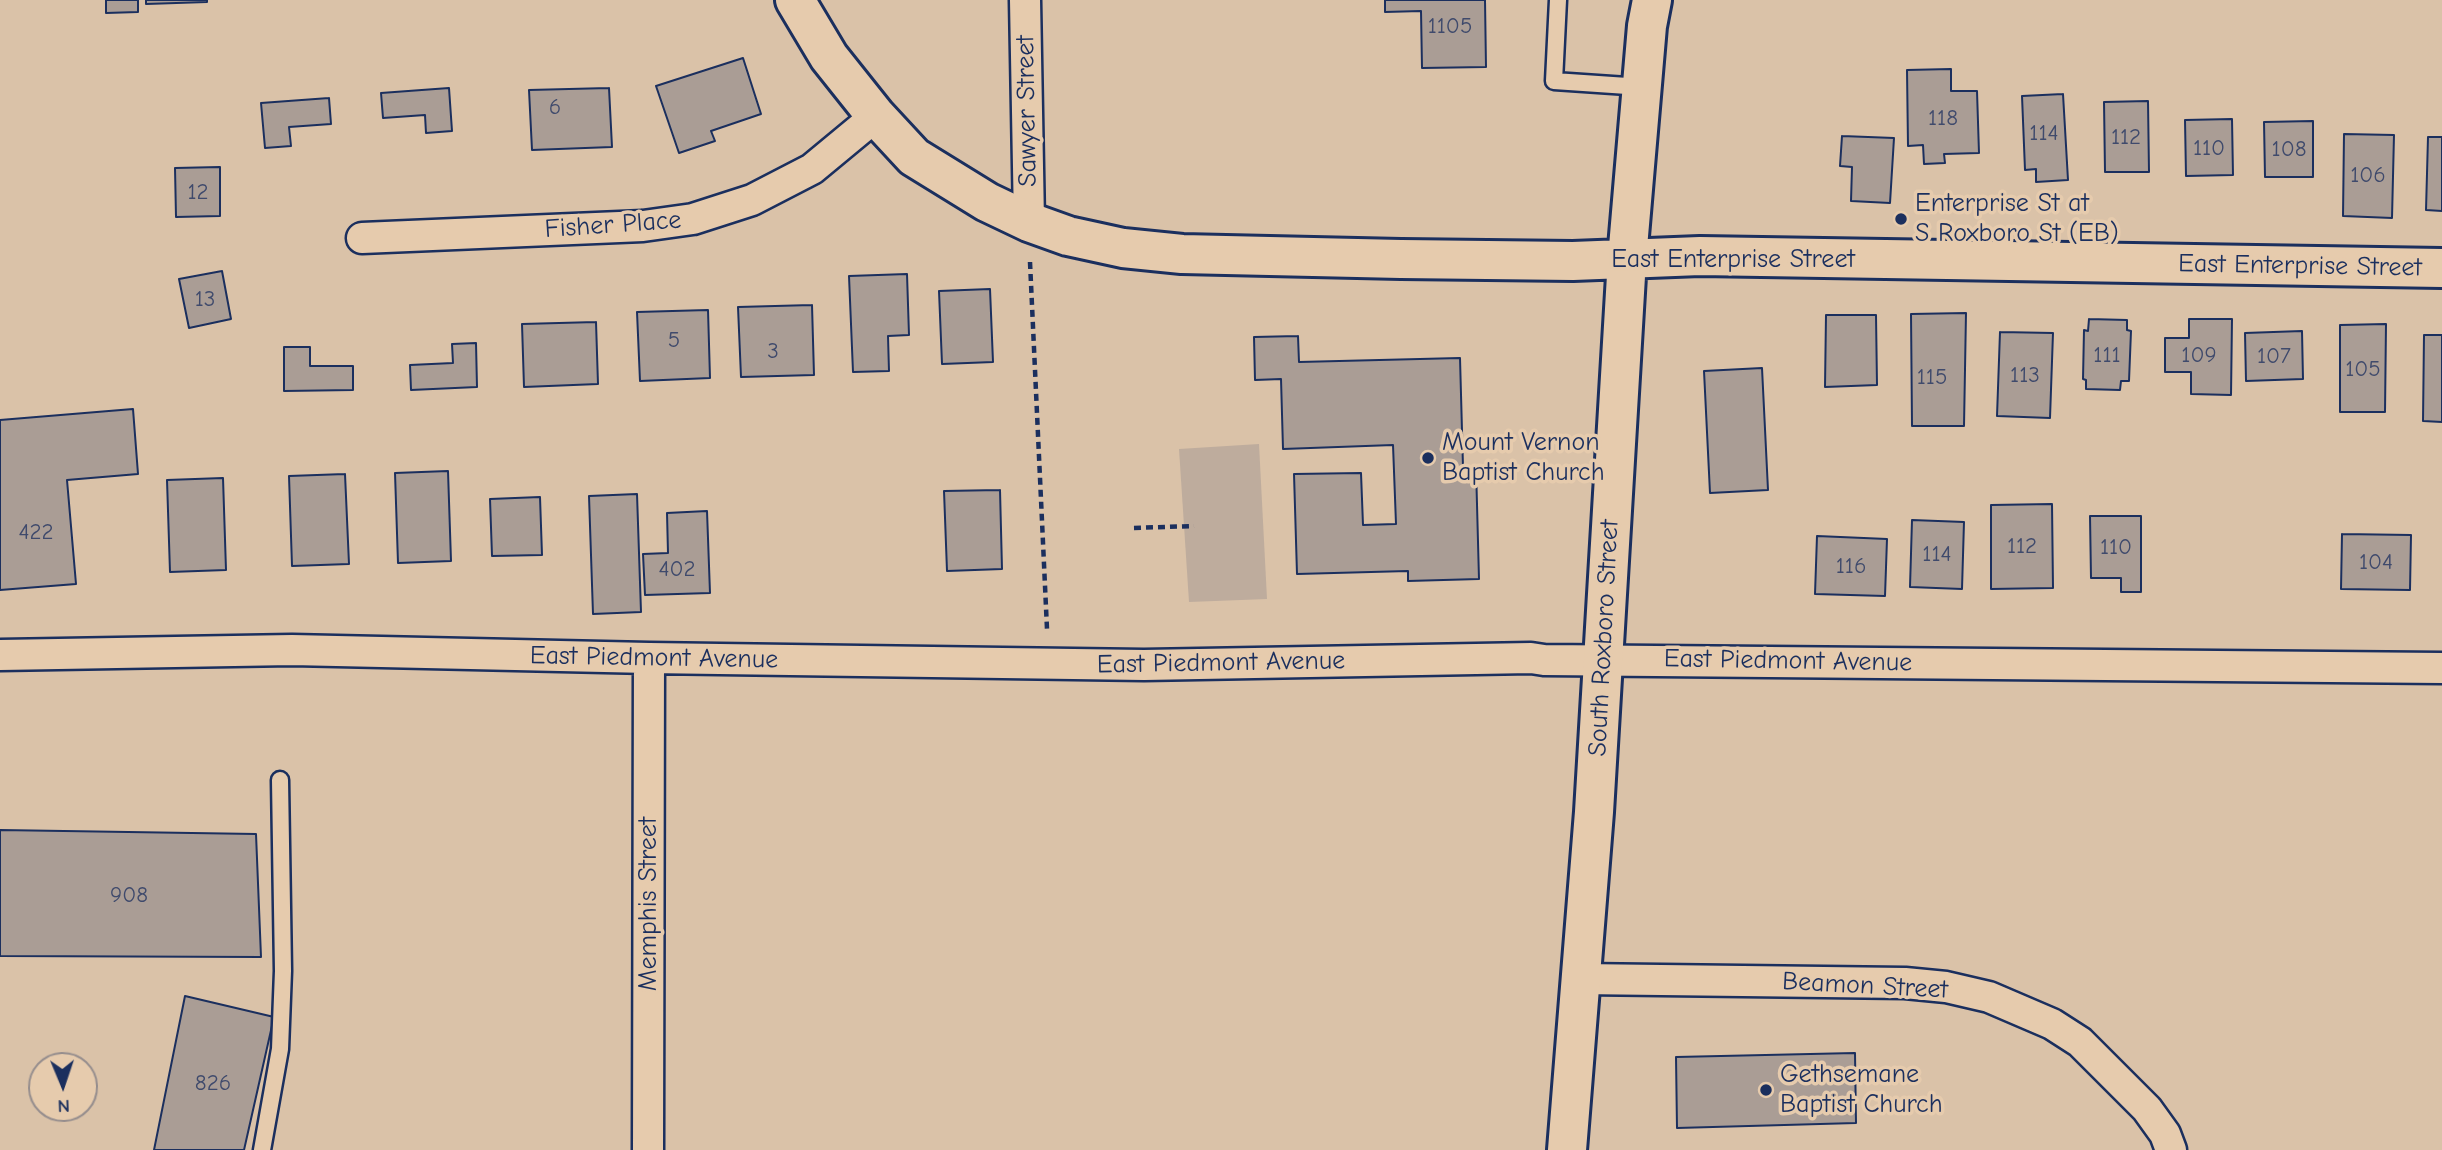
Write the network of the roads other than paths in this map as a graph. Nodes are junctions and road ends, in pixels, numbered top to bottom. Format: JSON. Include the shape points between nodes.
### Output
{"nodes":[{"id":1,"x":795,"y":0,"type":"edge"},
{"id":2,"x":1025,"y":0,"type":"edge"},
{"id":3,"x":1558,"y":0,"type":"edge"},
{"id":4,"x":1652,"y":0,"type":"edge"},
{"id":5,"x":1642,"y":87,"type":"junction"},
{"id":6,"x":876,"y":116,"type":"junction"},
{"id":7,"x":1029,"y":222,"type":"junction"},
{"id":8,"x":362,"y":238,"type":"dead end"},
{"id":9,"x":1627,"y":259,"type":"junction"},
{"id":10,"x":2442,"y":268,"type":"edge"},
{"id":11,"x":0,"y":655,"type":"edge"},
{"id":12,"x":649,"y":659,"type":"junction"},
{"id":13,"x":1602,"y":660,"type":"junction"},
{"id":14,"x":2442,"y":668,"type":"edge"},
{"id":15,"x":280,"y":780,"type":"dead end"},
{"id":16,"x":1580,"y":979,"type":"junction"},
{"id":17,"x":262,"y":1150,"type":"edge"},
{"id":18,"x":648,"y":1150,"type":"edge"},
{"id":19,"x":1567,"y":1150,"type":"edge"},
{"id":20,"x":2171,"y":1150,"type":"edge"}],
"edges":[{"from":1,"to":6,"type":"street","name":"East Enterprise Street","via":[[829,57]]},
{"from":2,"to":7,"type":"street","name":"Sawyer Street"},
{"from":3,"to":5,"type":"lane","via":[[1554,81]]},
{"from":4,"to":5,"type":"street","name":"South Roxboro Street"},
{"from":5,"to":9,"type":"street","name":"South Roxboro Street"},
{"from":6,"to":7,"type":"street","name":"East Enterprise Street","via":[[914,156],[986,202]]},
{"from":6,"to":8,"type":"street","name":"Fisher Place","via":[[812,169],[752,200],[693,219],[643,226]]},
{"from":7,"to":9,"type":"street","name":"East Enterprise Street","via":[[1096,243],[1182,254]]},
{"from":9,"to":10,"type":"street","name":"East Enterprise Street","via":[[1700,256]]},
{"from":9,"to":13,"type":"street","name":"South Roxboro Street"},
{"from":11,"to":12,"type":"street","name":"East Piedmont Avenue","via":[[292,650]]},
{"from":12,"to":13,"type":"street","name":"East Piedmont Avenue","via":[[1144,665]]},
{"from":12,"to":18,"type":"street","name":"Memphis Street"},
{"from":13,"to":14,"type":"street","name":"East Piedmont Avenue"},
{"from":13,"to":16,"type":"street","name":"South Roxboro Street"},
{"from":15,"to":17,"type":"lane","via":[[280,1049]]},
{"from":16,"to":19,"type":"street","name":"South Roxboro Street"},
{"from":16,"to":20,"type":"street","name":"Beamon Street","via":[[1905,983],[1989,997],[2052,1024],[2080,1042],[2147,1109]]}]}
